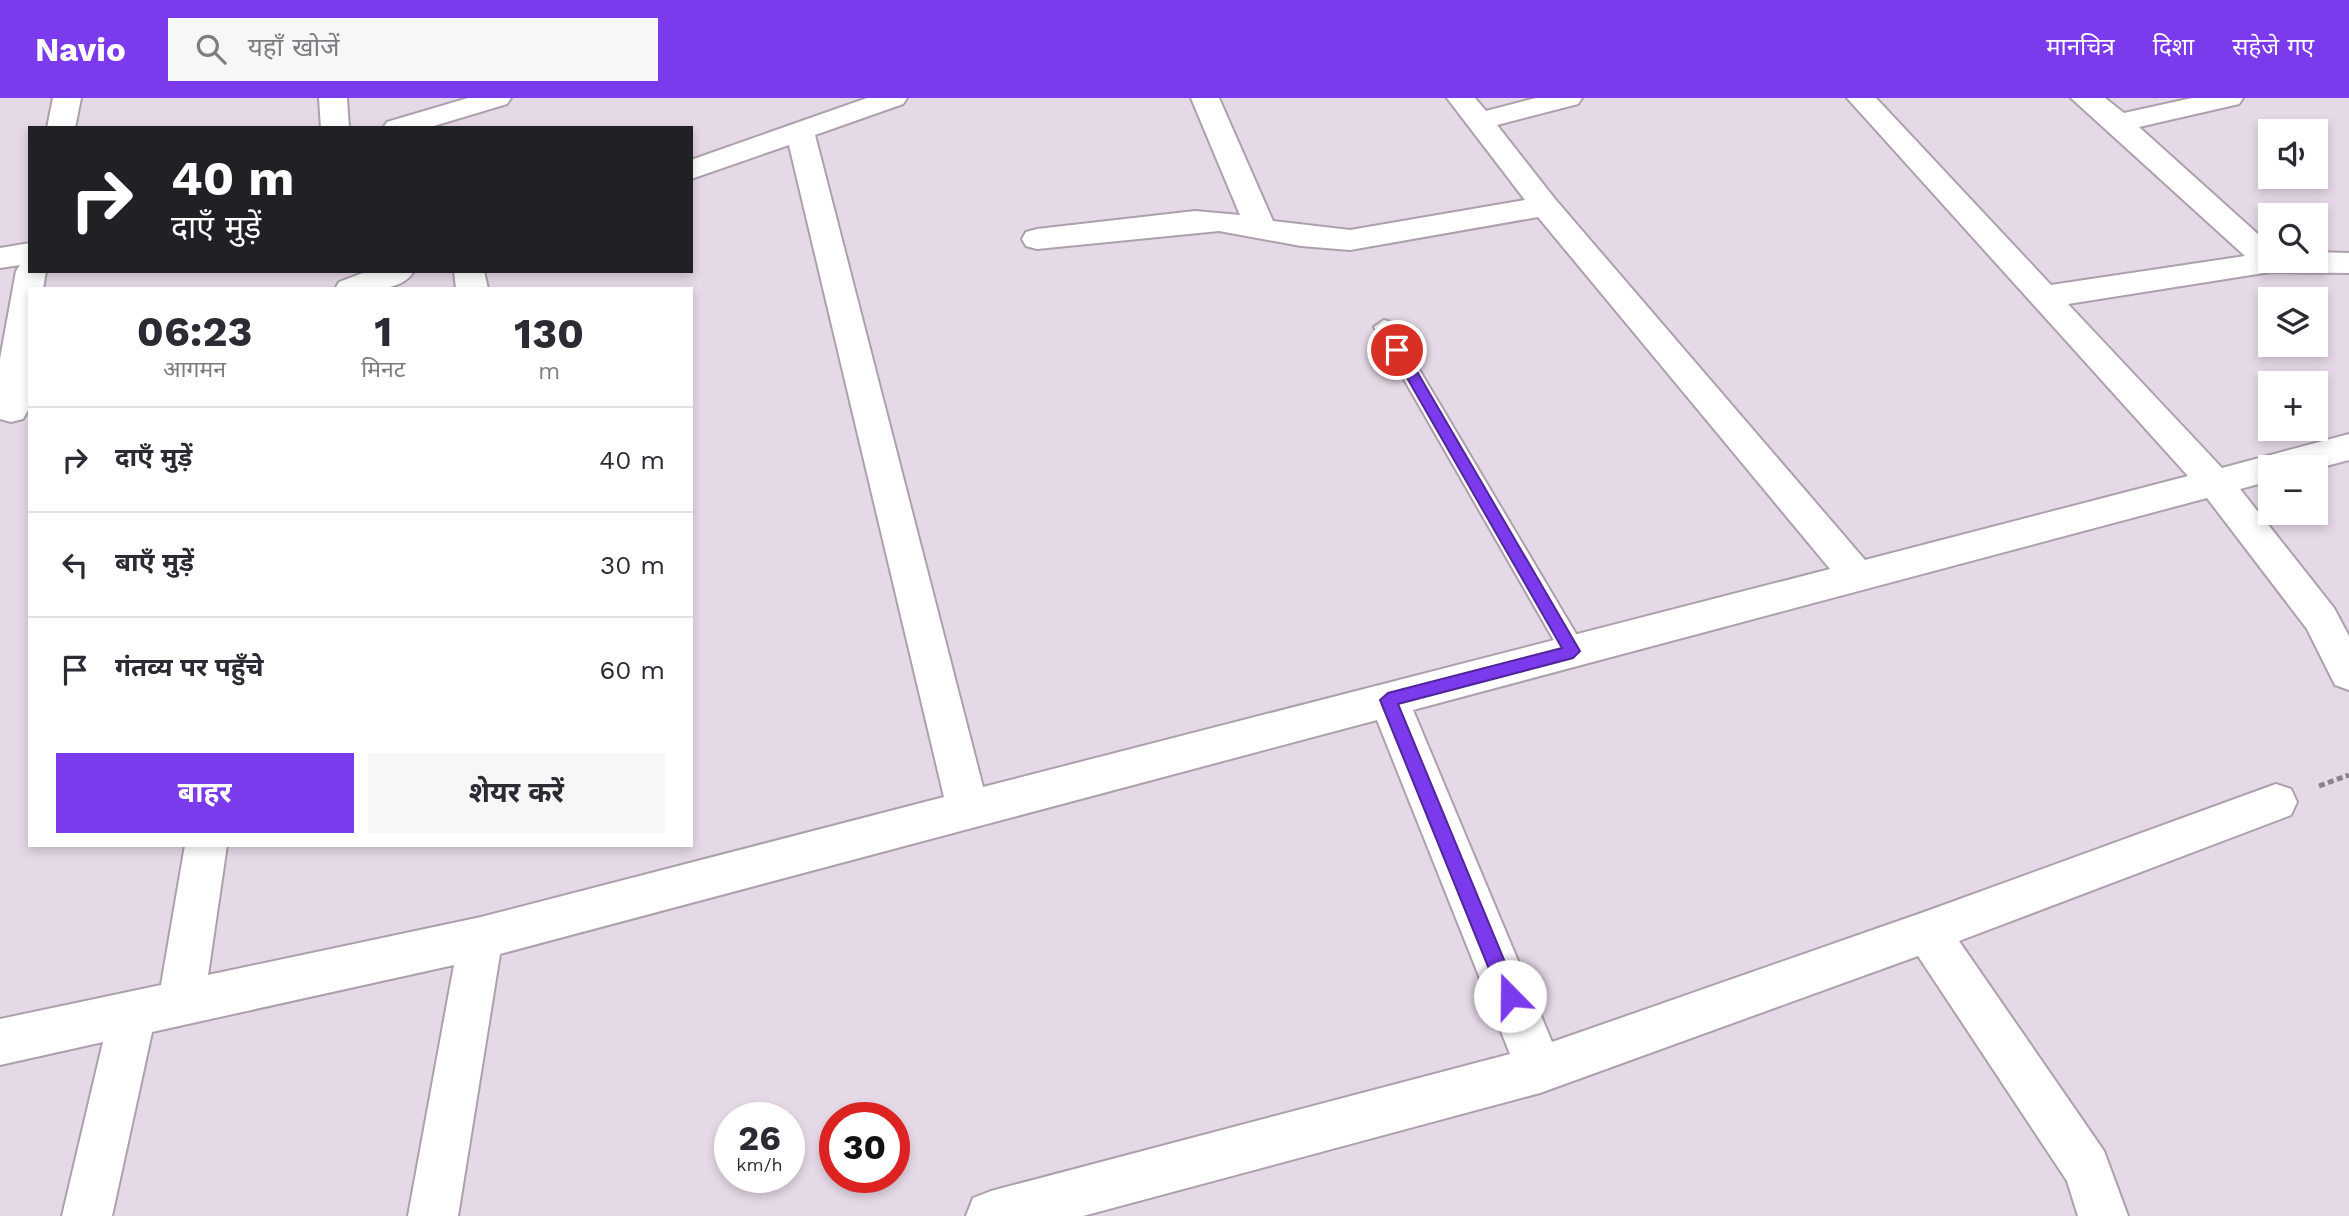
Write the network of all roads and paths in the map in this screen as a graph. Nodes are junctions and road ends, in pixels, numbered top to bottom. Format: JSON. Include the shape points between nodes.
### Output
{"nodes":[{"id":1,"x":67,"y":98,"type":"edge"},
{"id":2,"x":333,"y":98,"type":"edge"},
{"id":3,"x":496,"y":98,"type":"edge"},
{"id":4,"x":893,"y":98,"type":"edge"},
{"id":5,"x":1205,"y":98,"type":"edge"},
{"id":6,"x":1568,"y":98,"type":"edge"},
{"id":7,"x":1861,"y":98,"type":"edge"},
{"id":8,"x":2085,"y":98,"type":"edge"},
{"id":9,"x":2229,"y":98,"type":"edge"},
{"id":10,"x":1471,"y":109,"type":"edge"},
{"id":11,"x":2118,"y":123,"type":"junction"},
{"id":12,"x":61,"y":126,"type":"edge"},
{"id":13,"x":335,"y":126,"type":"edge"},
{"id":14,"x":404,"y":126,"type":"edge"},
{"id":15,"x":800,"y":132,"type":"junction"},
{"id":16,"x":693,"y":169,"type":"edge"},
{"id":17,"x":1545,"y":206,"type":"junction"},
{"id":18,"x":1261,"y":229,"type":"junction"},
{"id":19,"x":1037,"y":239,"type":"dead end"},
{"id":20,"x":2258,"y":251,"type":"edge"},
{"id":21,"x":28,"y":253,"type":"edge"},
{"id":22,"x":0,"y":258,"type":"edge"},
{"id":23,"x":2328,"y":263,"type":"edge"},
{"id":24,"x":2349,"y":263,"type":"edge"},
{"id":25,"x":2258,"y":264,"type":"edge"},
{"id":26,"x":394,"y":273,"type":"edge"},
{"id":27,"x":28,"y":287,"type":"edge"},
{"id":28,"x":355,"y":287,"type":"edge"},
{"id":29,"x":2044,"y":297,"type":"junction"},
{"id":30,"x":1384,"y":327,"type":"dead end"},
{"id":31,"x":14,"y":409,"type":"edge"},
{"id":32,"x":2349,"y":447,"type":"edge"},
{"id":33,"x":2320,"y":455,"type":"edge"},
{"id":34,"x":2258,"y":472,"type":"edge"},
{"id":35,"x":2215,"y":483,"type":"junction"},
{"id":36,"x":1857,"y":577,"type":"junction"},
{"id":37,"x":1573,"y":651,"type":"junction"},
{"id":38,"x":2349,"y":674,"type":"edge"},
{"id":39,"x":1388,"y":700,"type":"junction"},
{"id":40,"x":2276,"y":802,"type":"dead end"},
{"id":41,"x":968,"y":811,"type":"junction"},
{"id":42,"x":206,"y":847,"type":"edge"},
{"id":43,"x":1927,"y":932,"type":"junction"},
{"id":44,"x":481,"y":938,"type":"junction"},
{"id":45,"x":181,"y":1003,"type":"junction"},
{"id":46,"x":133,"y":1013,"type":"junction"},
{"id":47,"x":0,"y":1042,"type":"edge"},
{"id":48,"x":1540,"y":1070,"type":"junction"},
{"id":49,"x":87,"y":1216,"type":"edge"},
{"id":50,"x":433,"y":1216,"type":"edge"},
{"id":51,"x":991,"y":1216,"type":"edge"},
{"id":52,"x":2103,"y":1216,"type":"edge"}],
"edges":[{"from":1,"to":12,"type":"street"},
{"from":2,"to":13,"type":"street"},
{"from":3,"to":14,"type":"street"},
{"from":4,"to":15,"type":"street"},
{"from":5,"to":18,"type":"street"},
{"from":6,"to":10,"type":"street"},
{"from":7,"to":29,"type":"street"},
{"from":8,"to":11,"type":"street"},
{"from":9,"to":11,"type":"street"},
{"from":10,"to":17,"type":"street"},
{"from":11,"to":20,"type":"street"},
{"from":15,"to":16,"type":"street"},
{"from":15,"to":41,"type":"street"},
{"from":17,"to":18,"type":"street","via":[[1350,240]]},
{"from":17,"to":36,"type":"street"},
{"from":18,"to":19,"type":"street","via":[[1195,221]]},
{"from":21,"to":22,"type":"street"},
{"from":23,"to":24,"type":"street"},
{"from":25,"to":29,"type":"street"},
{"from":26,"to":28,"type":"street"},
{"from":27,"to":31,"type":"street","via":[[18,342]]},
{"from":29,"to":35,"type":"street"},
{"from":30,"to":37,"type":"lane"},
{"from":32,"to":33,"type":"street"},
{"from":34,"to":35,"type":"street"},
{"from":35,"to":36,"type":"street"},
{"from":35,"to":38,"type":"street","via":[[2321,619]]},
{"from":36,"to":37,"type":"street"},
{"from":37,"to":39,"type":"street"},
{"from":39,"to":41,"type":"street"},
{"from":39,"to":48,"type":"street"},
{"from":40,"to":43,"type":"street"},
{"from":41,"to":44,"type":"street"},
{"from":42,"to":45,"type":"street"},
{"from":43,"to":48,"type":"street"},
{"from":43,"to":52,"type":"street","via":[[2087,1168]]},
{"from":44,"to":45,"type":"street"},
{"from":44,"to":50,"type":"street"},
{"from":45,"to":46,"type":"street"},
{"from":46,"to":47,"type":"street"},
{"from":46,"to":49,"type":"street"},
{"from":48,"to":51,"type":"street"}]}
